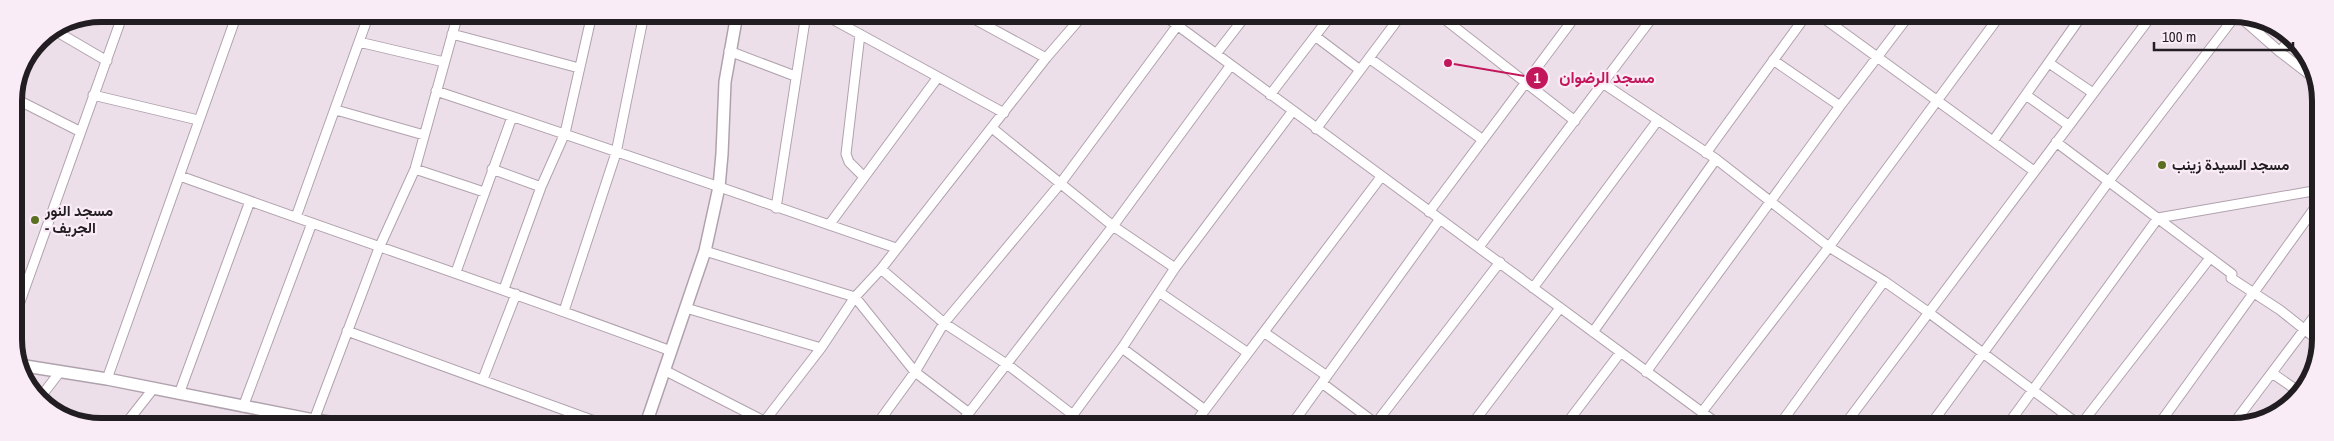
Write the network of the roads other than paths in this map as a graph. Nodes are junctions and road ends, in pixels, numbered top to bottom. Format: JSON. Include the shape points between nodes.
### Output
{"nodes":[{"id":1,"x":121,"y":23,"type":"edge"},
{"id":2,"x":233,"y":23,"type":"edge"},
{"id":3,"x":366,"y":23,"type":"edge"},
{"id":4,"x":455,"y":23,"type":"edge"},
{"id":5,"x":590,"y":23,"type":"edge"},
{"id":6,"x":642,"y":23,"type":"edge"},
{"id":7,"x":735,"y":23,"type":"edge"},
{"id":8,"x":804,"y":23,"type":"edge"},
{"id":9,"x":840,"y":23,"type":"edge"},
{"id":10,"x":982,"y":23,"type":"edge"},
{"id":11,"x":1076,"y":23,"type":"edge"},
{"id":12,"x":1173,"y":23,"type":"edge"},
{"id":13,"x":1240,"y":23,"type":"edge"},
{"id":14,"x":1325,"y":23,"type":"edge"},
{"id":15,"x":1395,"y":23,"type":"edge"},
{"id":16,"x":1449,"y":23,"type":"edge"},
{"id":17,"x":1570,"y":23,"type":"edge"},
{"id":18,"x":1648,"y":23,"type":"edge"},
{"id":19,"x":1800,"y":23,"type":"edge"},
{"id":20,"x":1833,"y":23,"type":"edge"},
{"id":21,"x":1903,"y":23,"type":"edge"},
{"id":22,"x":1994,"y":23,"type":"edge"},
{"id":23,"x":2077,"y":23,"type":"edge"},
{"id":24,"x":2230,"y":23,"type":"edge"},
{"id":25,"x":2144,"y":24,"type":"edge"},
{"id":26,"x":2249,"y":25,"type":"edge"},
{"id":27,"x":1177,"y":26,"type":"junction"},
{"id":28,"x":61,"y":34,"type":"edge"},
{"id":29,"x":452,"y":34,"type":"junction"},
{"id":30,"x":860,"y":34,"type":"junction"},
{"id":31,"x":1315,"y":36,"type":"junction"},
{"id":32,"x":359,"y":42,"type":"junction"},
{"id":33,"x":2287,"y":44,"type":"edge"},
{"id":34,"x":729,"y":51,"type":"junction"},
{"id":35,"x":2280,"y":52,"type":"junction"},
{"id":36,"x":1216,"y":54,"type":"junction"},
{"id":37,"x":1877,"y":57,"type":"junction"},
{"id":38,"x":1046,"y":58,"type":"junction"},
{"id":39,"x":1369,"y":58,"type":"junction"},
{"id":40,"x":107,"y":60,"type":"junction"},
{"id":41,"x":1773,"y":60,"type":"junction"},
{"id":42,"x":444,"y":62,"type":"junction"},
{"id":43,"x":2049,"y":63,"type":"junction"},
{"id":44,"x":1231,"y":65,"type":"junction"},
{"id":45,"x":579,"y":68,"type":"junction"},
{"id":46,"x":1360,"y":70,"type":"junction"},
{"id":47,"x":2305,"y":71,"type":"edge"},
{"id":48,"x":795,"y":76,"type":"junction"},
{"id":49,"x":938,"y":77,"type":"junction"},
{"id":50,"x":1525,"y":84,"type":"junction"},
{"id":51,"x":1604,"y":84,"type":"junction"},
{"id":52,"x":436,"y":92,"type":"junction"},
{"id":53,"x":2093,"y":93,"type":"junction"},
{"id":54,"x":1270,"y":95,"type":"junction"},
{"id":55,"x":2026,"y":95,"type":"junction"},
{"id":56,"x":93,"y":96,"type":"junction"},
{"id":57,"x":1938,"y":99,"type":"junction"},
{"id":58,"x":23,"y":103,"type":"edge"},
{"id":59,"x":1840,"y":106,"type":"junction"},
{"id":60,"x":336,"y":110,"type":"junction"},
{"id":61,"x":1292,"y":112,"type":"junction"},
{"id":62,"x":1004,"y":113,"type":"junction"},
{"id":63,"x":512,"y":117,"type":"junction"},
{"id":64,"x":198,"y":120,"type":"junction"},
{"id":65,"x":1658,"y":120,"type":"junction"},
{"id":66,"x":1575,"y":121,"type":"junction"},
{"id":67,"x":2068,"y":125,"type":"junction"},
{"id":68,"x":992,"y":128,"type":"junction"},
{"id":69,"x":1316,"y":129,"type":"junction"},
{"id":70,"x":79,"y":131,"type":"junction"},
{"id":71,"x":564,"y":133,"type":"junction"},
{"id":72,"x":424,"y":135,"type":"junction"},
{"id":73,"x":1483,"y":140,"type":"junction"},
{"id":74,"x":1993,"y":141,"type":"junction"},
{"id":75,"x":2056,"y":142,"type":"junction"},
{"id":76,"x":616,"y":153,"type":"junction"},
{"id":77,"x":1706,"y":153,"type":"junction"},
{"id":78,"x":1716,"y":160,"type":"junction"},
{"id":79,"x":415,"y":169,"type":"junction"},
{"id":80,"x":492,"y":169,"type":"junction"},
{"id":81,"x":2034,"y":171,"type":"junction"},
{"id":82,"x":180,"y":176,"type":"junction"},
{"id":83,"x":1381,"y":177,"type":"junction"},
{"id":84,"x":864,"y":178,"type":"junction"},
{"id":85,"x":2110,"y":181,"type":"junction"},
{"id":86,"x":1060,"y":184,"type":"junction"},
{"id":87,"x":718,"y":187,"type":"junction"},
{"id":88,"x":541,"y":188,"type":"junction"},
{"id":89,"x":2312,"y":191,"type":"edge"},
{"id":90,"x":484,"y":192,"type":"junction"},
{"id":91,"x":250,"y":201,"type":"junction"},
{"id":92,"x":1772,"y":202,"type":"junction"},
{"id":93,"x":776,"y":208,"type":"junction"},
{"id":94,"x":1429,"y":212,"type":"junction"},
{"id":95,"x":2312,"y":212,"type":"edge"},
{"id":96,"x":296,"y":217,"type":"junction"},
{"id":97,"x":2158,"y":218,"type":"junction"},
{"id":98,"x":1440,"y":219,"type":"junction"},
{"id":99,"x":312,"y":223,"type":"junction"},
{"id":100,"x":829,"y":225,"type":"junction"},
{"id":101,"x":1113,"y":226,"type":"junction"},
{"id":102,"x":1829,"y":247,"type":"junction"},
{"id":103,"x":379,"y":248,"type":"junction"},
{"id":104,"x":896,"y":248,"type":"junction"},
{"id":105,"x":1479,"y":248,"type":"junction"},
{"id":106,"x":705,"y":251,"type":"junction"},
{"id":107,"x":2210,"y":258,"type":"junction"},
{"id":108,"x":1500,"y":262,"type":"junction"},
{"id":109,"x":1175,"y":268,"type":"junction"},
{"id":110,"x":881,"y":269,"type":"junction"},
{"id":111,"x":456,"y":272,"type":"junction"},
{"id":112,"x":1884,"y":281,"type":"junction"},
{"id":113,"x":1533,"y":288,"type":"junction"},
{"id":114,"x":504,"y":289,"type":"junction"},
{"id":115,"x":1159,"y":292,"type":"junction"},
{"id":116,"x":2253,"y":292,"type":"junction"},
{"id":117,"x":23,"y":293,"type":"edge"},
{"id":118,"x":516,"y":294,"type":"junction"},
{"id":119,"x":855,"y":297,"type":"junction"},
{"id":120,"x":686,"y":308,"type":"junction"},
{"id":121,"x":1560,"y":308,"type":"junction"},
{"id":122,"x":564,"y":311,"type":"junction"},
{"id":123,"x":1928,"y":312,"type":"junction"},
{"id":124,"x":2312,"y":320,"type":"edge"},
{"id":125,"x":944,"y":323,"type":"junction"},
{"id":126,"x":2305,"y":330,"type":"junction"},
{"id":127,"x":347,"y":331,"type":"junction"},
{"id":128,"x":1593,"y":332,"type":"junction"},
{"id":129,"x":1265,"y":333,"type":"junction"},
{"id":130,"x":2312,"y":336,"type":"edge"},
{"id":131,"x":821,"y":348,"type":"junction"},
{"id":132,"x":1122,"y":348,"type":"junction"},
{"id":133,"x":671,"y":351,"type":"junction"},
{"id":134,"x":1248,"y":353,"type":"junction"},
{"id":135,"x":1620,"y":353,"type":"junction"},
{"id":136,"x":1984,"y":354,"type":"junction"},
{"id":137,"x":1008,"y":364,"type":"junction"},
{"id":138,"x":28,"y":367,"type":"edge"},
{"id":139,"x":664,"y":370,"type":"junction"},
{"id":140,"x":915,"y":372,"type":"junction"},
{"id":141,"x":1646,"y":372,"type":"junction"},
{"id":142,"x":59,"y":373,"type":"junction"},
{"id":143,"x":2272,"y":373,"type":"junction"},
{"id":144,"x":107,"y":379,"type":"junction"},
{"id":145,"x":483,"y":379,"type":"junction"},
{"id":146,"x":1324,"y":380,"type":"junction"},
{"id":147,"x":153,"y":389,"type":"junction"},
{"id":148,"x":2294,"y":389,"type":"edge"},
{"id":149,"x":2033,"y":390,"type":"junction"},
{"id":150,"x":43,"y":392,"type":"edge"},
{"id":151,"x":179,"y":394,"type":"junction"},
{"id":152,"x":243,"y":407,"type":"junction"},
{"id":153,"x":1205,"y":410,"type":"junction"},
{"id":154,"x":1702,"y":412,"type":"junction"},
{"id":155,"x":278,"y":413,"type":"junction"},
{"id":156,"x":970,"y":413,"type":"junction"},
{"id":157,"x":1073,"y":415,"type":"junction"},
{"id":158,"x":130,"y":418,"type":"edge"},
{"id":159,"x":274,"y":418,"type":"edge"},
{"id":160,"x":304,"y":418,"type":"edge"},
{"id":161,"x":315,"y":418,"type":"edge"},
{"id":162,"x":587,"y":418,"type":"edge"},
{"id":163,"x":648,"y":418,"type":"edge"},
{"id":164,"x":751,"y":418,"type":"edge"},
{"id":165,"x":767,"y":418,"type":"edge"},
{"id":166,"x":882,"y":418,"type":"edge"},
{"id":167,"x":966,"y":418,"type":"edge"},
{"id":168,"x":1071,"y":418,"type":"edge"},
{"id":169,"x":1199,"y":418,"type":"edge"},
{"id":170,"x":1297,"y":418,"type":"edge"},
{"id":171,"x":1369,"y":418,"type":"edge"},
{"id":172,"x":1381,"y":418,"type":"edge"},
{"id":173,"x":1477,"y":418,"type":"edge"},
{"id":174,"x":1571,"y":418,"type":"edge"},
{"id":175,"x":1710,"y":418,"type":"edge"},
{"id":176,"x":1785,"y":418,"type":"edge"},
{"id":177,"x":1850,"y":418,"type":"edge"},
{"id":178,"x":1936,"y":418,"type":"edge"},
{"id":179,"x":2013,"y":418,"type":"edge"},
{"id":180,"x":2069,"y":418,"type":"edge"},
{"id":181,"x":2088,"y":418,"type":"edge"},
{"id":182,"x":2163,"y":418,"type":"edge"},
{"id":183,"x":2238,"y":418,"type":"edge"}],
"edges":[{"from":1,"to":40,"type":"street"},
{"from":2,"to":64,"type":"street"},
{"from":3,"to":32,"type":"street"},
{"from":4,"to":29,"type":"street"},
{"from":5,"to":45,"type":"street"},
{"from":6,"to":76,"type":"street"},
{"from":7,"to":34,"type":"street"},
{"from":8,"to":48,"type":"street"},
{"from":9,"to":30,"type":"street"},
{"from":10,"to":38,"type":"street"},
{"from":11,"to":38,"type":"street"},
{"from":12,"to":27,"type":"street"},
{"from":13,"to":36,"type":"street"},
{"from":14,"to":31,"type":"street"},
{"from":15,"to":39,"type":"street"},
{"from":16,"to":50,"type":"street"},
{"from":17,"to":50,"type":"street"},
{"from":18,"to":51,"type":"street"},
{"from":19,"to":41,"type":"street"},
{"from":20,"to":37,"type":"street"},
{"from":21,"to":37,"type":"street"},
{"from":22,"to":57,"type":"street"},
{"from":23,"to":43,"type":"street"},
{"from":24,"to":85,"type":"street"},
{"from":25,"to":53,"type":"street"},
{"from":26,"to":35,"type":"street"},
{"from":27,"to":36,"type":"street"},
{"from":27,"to":86,"type":"street"},
{"from":28,"to":40,"type":"street"},
{"from":29,"to":42,"type":"street"},
{"from":29,"to":45,"type":"street"},
{"from":30,"to":49,"type":"street"},
{"from":30,"to":84,"type":"street","via":[[846,154]]},
{"from":31,"to":46,"type":"street"},
{"from":31,"to":54,"type":"street"},
{"from":32,"to":42,"type":"street"},
{"from":32,"to":60,"type":"street"},
{"from":33,"to":35,"type":"street"},
{"from":34,"to":48,"type":"street"},
{"from":34,"to":87,"type":"street"},
{"from":35,"to":47,"type":"street"},
{"from":36,"to":44,"type":"street"},
{"from":37,"to":57,"type":"street"},
{"from":37,"to":59,"type":"street"},
{"from":38,"to":62,"type":"street"},
{"from":39,"to":46,"type":"street"},
{"from":39,"to":73,"type":"street"},
{"from":40,"to":56,"type":"street"},
{"from":41,"to":59,"type":"street"},
{"from":41,"to":77,"type":"street"},
{"from":42,"to":52,"type":"street"},
{"from":43,"to":53,"type":"street"},
{"from":43,"to":55,"type":"street"},
{"from":44,"to":54,"type":"street"},
{"from":44,"to":101,"type":"street"},
{"from":45,"to":71,"type":"street"},
{"from":46,"to":69,"type":"street"},
{"from":48,"to":93,"type":"street"},
{"from":49,"to":62,"type":"street"},
{"from":49,"to":84,"type":"street"},
{"from":50,"to":66,"type":"street"},
{"from":50,"to":73,"type":"street"},
{"from":51,"to":65,"type":"street"},
{"from":51,"to":66,"type":"street"},
{"from":52,"to":63,"type":"street"},
{"from":52,"to":72,"type":"street"},
{"from":53,"to":67,"type":"street"},
{"from":54,"to":61,"type":"street"},
{"from":55,"to":67,"type":"street"},
{"from":55,"to":74,"type":"street"},
{"from":56,"to":64,"type":"street"},
{"from":56,"to":70,"type":"street"},
{"from":57,"to":74,"type":"street"},
{"from":57,"to":102,"type":"street"},
{"from":58,"to":70,"type":"street"},
{"from":59,"to":92,"type":"street"},
{"from":60,"to":72,"type":"street"},
{"from":60,"to":96,"type":"street"},
{"from":61,"to":69,"type":"street"},
{"from":61,"to":109,"type":"street"},
{"from":62,"to":68,"type":"street"},
{"from":63,"to":71,"type":"street"},
{"from":63,"to":80,"type":"street"},
{"from":64,"to":82,"type":"street"},
{"from":65,"to":77,"type":"street"},
{"from":65,"to":113,"type":"street"},
{"from":66,"to":105,"type":"street"},
{"from":67,"to":75,"type":"street"},
{"from":68,"to":86,"type":"street"},
{"from":68,"to":104,"type":"street"},
{"from":69,"to":83,"type":"street"},
{"from":70,"to":117,"type":"street"},
{"from":71,"to":76,"type":"street"},
{"from":71,"to":88,"type":"street"},
{"from":72,"to":79,"type":"street"},
{"from":73,"to":94,"type":"street"},
{"from":74,"to":81,"type":"street"},
{"from":75,"to":81,"type":"street"},
{"from":75,"to":85,"type":"street"},
{"from":76,"to":87,"type":"street"},
{"from":76,"to":122,"type":"street"},
{"from":77,"to":78,"type":"street"},
{"from":78,"to":92,"type":"street"},
{"from":78,"to":128,"type":"street"},
{"from":79,"to":90,"type":"street"},
{"from":79,"to":103,"type":"street"},
{"from":80,"to":88,"type":"street"},
{"from":80,"to":90,"type":"street"},
{"from":81,"to":123,"type":"street"},
{"from":82,"to":91,"type":"street"},
{"from":82,"to":144,"type":"street"},
{"from":83,"to":94,"type":"street"},
{"from":83,"to":129,"type":"street"},
{"from":84,"to":100,"type":"street"},
{"from":85,"to":97,"type":"street"},
{"from":85,"to":136,"type":"street"},
{"from":86,"to":101,"type":"street"},
{"from":86,"to":125,"type":"street"},
{"from":87,"to":93,"type":"street"},
{"from":87,"to":106,"type":"street"},
{"from":88,"to":114,"type":"street"},
{"from":89,"to":97,"type":"street"},
{"from":90,"to":111,"type":"street"},
{"from":91,"to":96,"type":"street"},
{"from":91,"to":151,"type":"street"},
{"from":92,"to":102,"type":"street"},
{"from":92,"to":141,"type":"street"},
{"from":93,"to":100,"type":"street"},
{"from":94,"to":98,"type":"street"},
{"from":95,"to":116,"type":"street"},
{"from":96,"to":99,"type":"street"},
{"from":97,"to":107,"type":"street"},
{"from":97,"to":149,"type":"street"},
{"from":98,"to":105,"type":"street"},
{"from":98,"to":146,"type":"street"},
{"from":99,"to":103,"type":"street"},
{"from":99,"to":152,"type":"street"},
{"from":100,"to":104,"type":"street"},
{"from":101,"to":109,"type":"street"},
{"from":101,"to":137,"type":"street"},
{"from":102,"to":112,"type":"street"},
{"from":102,"to":154,"type":"street"},
{"from":103,"to":111,"type":"street"},
{"from":103,"to":127,"type":"street"},
{"from":104,"to":110,"type":"street"},
{"from":105,"to":108,"type":"street"},
{"from":106,"to":119,"type":"street"},
{"from":106,"to":120,"type":"street"},
{"from":107,"to":116,"type":"street","via":[[2232,274],[2231,278]]},
{"from":107,"to":181,"type":"street"},
{"from":108,"to":113,"type":"street"},
{"from":108,"to":172,"type":"street"},
{"from":109,"to":115,"type":"street"},
{"from":110,"to":119,"type":"street"},
{"from":110,"to":125,"type":"street"},
{"from":111,"to":114,"type":"street"},
{"from":112,"to":123,"type":"street"},
{"from":112,"to":176,"type":"street"},
{"from":113,"to":121,"type":"street"},
{"from":114,"to":118,"type":"street"},
{"from":115,"to":132,"type":"street"},
{"from":115,"to":134,"type":"street"},
{"from":116,"to":126,"type":"street"},
{"from":116,"to":182,"type":"street"},
{"from":118,"to":122,"type":"street"},
{"from":118,"to":145,"type":"street"},
{"from":119,"to":131,"type":"street"},
{"from":119,"to":140,"type":"street"},
{"from":120,"to":131,"type":"street"},
{"from":120,"to":133,"type":"street"},
{"from":121,"to":128,"type":"street"},
{"from":121,"to":173,"type":"street"},
{"from":122,"to":133,"type":"street"},
{"from":123,"to":136,"type":"street"},
{"from":123,"to":177,"type":"street"},
{"from":124,"to":126,"type":"street"},
{"from":125,"to":137,"type":"street"},
{"from":125,"to":140,"type":"street"},
{"from":126,"to":130,"type":"street"},
{"from":126,"to":143,"type":"street"},
{"from":127,"to":145,"type":"street"},
{"from":127,"to":161,"type":"street"},
{"from":128,"to":135,"type":"street"},
{"from":129,"to":134,"type":"street"},
{"from":129,"to":146,"type":"street"},
{"from":131,"to":165,"type":"street"},
{"from":132,"to":153,"type":"street"},
{"from":132,"to":157,"type":"street"},
{"from":133,"to":139,"type":"street"},
{"from":134,"to":153,"type":"street"},
{"from":135,"to":141,"type":"street"},
{"from":135,"to":174,"type":"street"},
{"from":136,"to":149,"type":"street"},
{"from":136,"to":178,"type":"street"},
{"from":137,"to":156,"type":"street"},
{"from":137,"to":157,"type":"street"},
{"from":138,"to":142,"type":"street"},
{"from":139,"to":163,"type":"street"},
{"from":139,"to":164,"type":"street"},
{"from":140,"to":156,"type":"street"},
{"from":140,"to":166,"type":"street"},
{"from":141,"to":154,"type":"street"},
{"from":142,"to":144,"type":"street"},
{"from":142,"to":150,"type":"street"},
{"from":143,"to":148,"type":"street"},
{"from":143,"to":183,"type":"street"},
{"from":144,"to":147,"type":"street"},
{"from":145,"to":162,"type":"street"},
{"from":146,"to":170,"type":"street"},
{"from":146,"to":171,"type":"street"},
{"from":147,"to":151,"type":"street"},
{"from":147,"to":158,"type":"street"},
{"from":149,"to":179,"type":"street"},
{"from":149,"to":180,"type":"street"},
{"from":151,"to":152,"type":"street"},
{"from":152,"to":155,"type":"street"},
{"from":153,"to":169,"type":"street"},
{"from":154,"to":175,"type":"street"},
{"from":155,"to":159,"type":"street"},
{"from":155,"to":160,"type":"street"},
{"from":156,"to":167,"type":"street"},
{"from":157,"to":168,"type":"street"}]}
